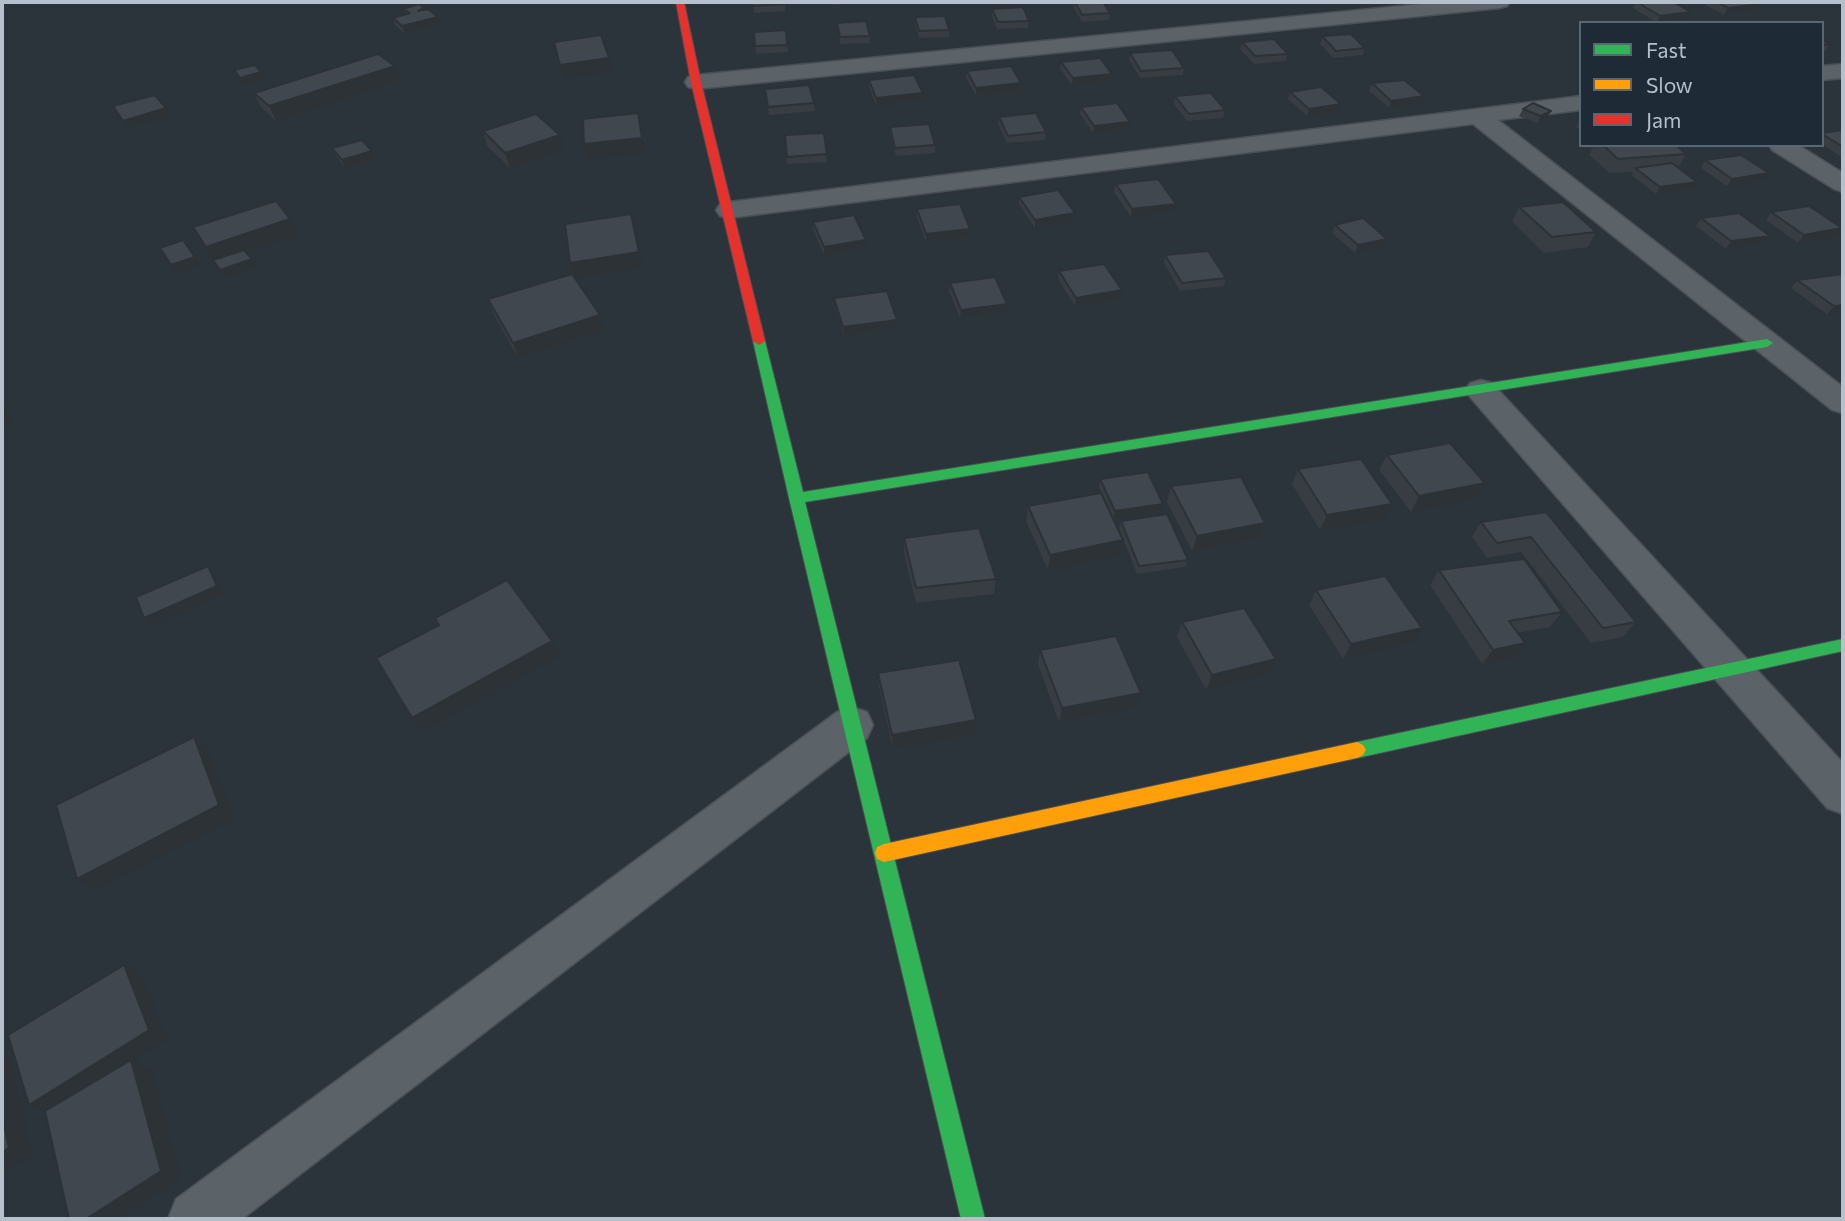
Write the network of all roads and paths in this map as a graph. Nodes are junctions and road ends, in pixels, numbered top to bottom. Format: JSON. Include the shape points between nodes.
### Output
{"nodes":[{"id":1,"x":680,"y":2,"type":"edge"},
{"id":2,"x":1500,"y":2,"type":"edge"},
{"id":3,"x":1843,"y":71,"type":"edge"},
{"id":4,"x":1824,"y":73,"type":"edge"},
{"id":5,"x":696,"y":82,"type":"junction"},
{"id":6,"x":1579,"y":103,"type":"edge"},
{"id":7,"x":1478,"y":116,"type":"junction"},
{"id":8,"x":1785,"y":147,"type":"edge"},
{"id":9,"x":1843,"y":184,"type":"edge"},
{"id":10,"x":729,"y":210,"type":"junction"},
{"id":11,"x":1767,"y":343,"type":"junction"},
{"id":12,"x":1481,"y":390,"type":"junction"},
{"id":13,"x":1843,"y":403,"type":"edge"},
{"id":14,"x":796,"y":498,"type":"junction"},
{"id":15,"x":1843,"y":645,"type":"edge"},
{"id":16,"x":1731,"y":669,"type":"junction"},
{"id":17,"x":852,"y":725,"type":"junction"},
{"id":18,"x":1843,"y":794,"type":"edge"},
{"id":19,"x":884,"y":853,"type":"junction"},
{"id":20,"x":196,"y":1219,"type":"edge"},
{"id":21,"x":973,"y":1219,"type":"edge"}],
"edges":[{"from":1,"to":5,"type":"street"},
{"from":2,"to":5,"type":"street"},
{"from":3,"to":4,"type":"street"},
{"from":5,"to":10,"type":"street"},
{"from":6,"to":7,"type":"street"},
{"from":7,"to":10,"type":"street"},
{"from":7,"to":11,"type":"street"},
{"from":8,"to":9,"type":"street"},
{"from":10,"to":14,"type":"street"},
{"from":11,"to":12,"type":"street"},
{"from":11,"to":13,"type":"street"},
{"from":12,"to":14,"type":"street"},
{"from":12,"to":16,"type":"street"},
{"from":14,"to":17,"type":"street"},
{"from":15,"to":16,"type":"street"},
{"from":16,"to":18,"type":"street"},
{"from":16,"to":19,"type":"street"},
{"from":17,"to":19,"type":"street"},
{"from":17,"to":20,"type":"street"},
{"from":19,"to":21,"type":"street"}]}
